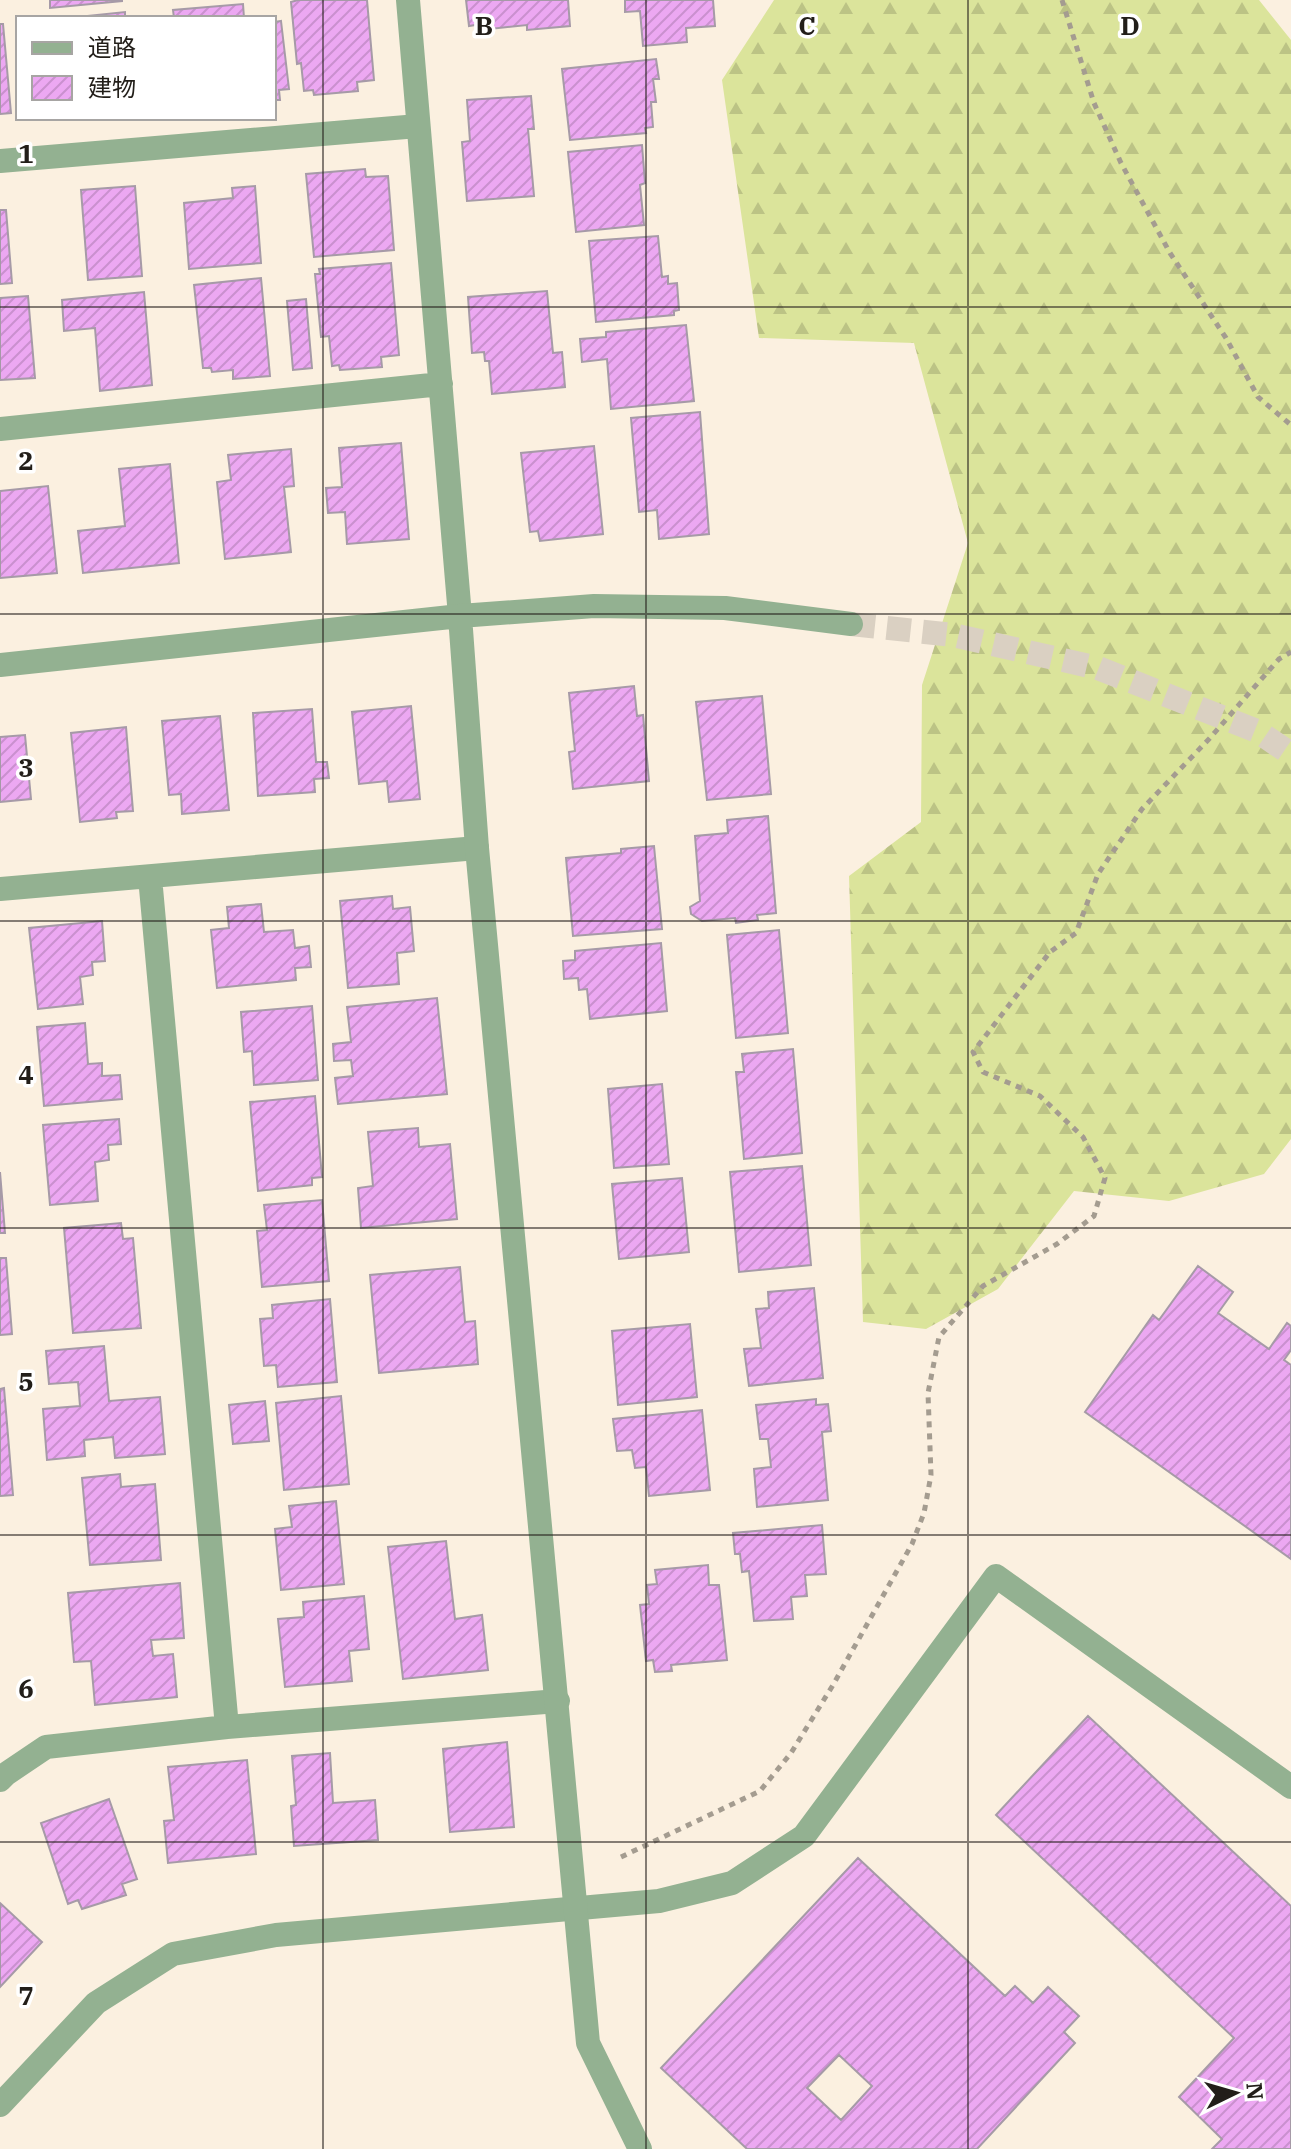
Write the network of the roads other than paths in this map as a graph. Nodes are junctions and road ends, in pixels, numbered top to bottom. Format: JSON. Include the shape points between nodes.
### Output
{"nodes":[{"id":1,"x":408,"y":0,"type":"edge"},
{"id":2,"x":418,"y":126,"type":"junction"},
{"id":3,"x":0,"y":161,"type":"edge"},
{"id":4,"x":441,"y":384,"type":"junction"},
{"id":5,"x":0,"y":429,"type":"edge"},
{"id":6,"x":460,"y":616,"type":"junction"},
{"id":7,"x":851,"y":624,"type":"tunnel mouth"},
{"id":8,"x":0,"y":665,"type":"edge"},
{"id":9,"x":477,"y":848,"type":"junction"},
{"id":10,"x":150,"y":877,"type":"junction"},
{"id":11,"x":0,"y":889,"type":"edge"},
{"id":12,"x":558,"y":1701,"type":"junction"},
{"id":13,"x":227,"y":1727,"type":"junction"},
{"id":14,"x":2,"y":1774,"type":"edge"},
{"id":15,"x":1291,"y":1787,"type":"edge"},
{"id":16,"x":576,"y":1908,"type":"junction"},
{"id":17,"x":0,"y":2105,"type":"edge"},
{"id":18,"x":640,"y":2149,"type":"edge"}],
"edges":[{"from":1,"to":2,"type":"street"},
{"from":2,"to":3,"type":"street"},
{"from":2,"to":4,"type":"street"},
{"from":4,"to":5,"type":"street"},
{"from":4,"to":6,"type":"street"},
{"from":6,"to":7,"type":"street","via":[[594,606],[725,608]]},
{"from":6,"to":8,"type":"street"},
{"from":6,"to":9,"type":"street"},
{"from":9,"to":10,"type":"street"},
{"from":9,"to":12,"type":"street"},
{"from":10,"to":11,"type":"street"},
{"from":10,"to":13,"type":"street"},
{"from":12,"to":13,"type":"street"},
{"from":12,"to":16,"type":"street"},
{"from":13,"to":14,"type":"street","via":[[46,1747]]},
{"from":15,"to":16,"type":"street","via":[[996,1576],[804,1836],[732,1883],[659,1901]]},
{"from":16,"to":17,"type":"street","via":[[276,1935],[173,1954],[96,2003]]},
{"from":16,"to":18,"type":"street","via":[[588,2043]]}]}
